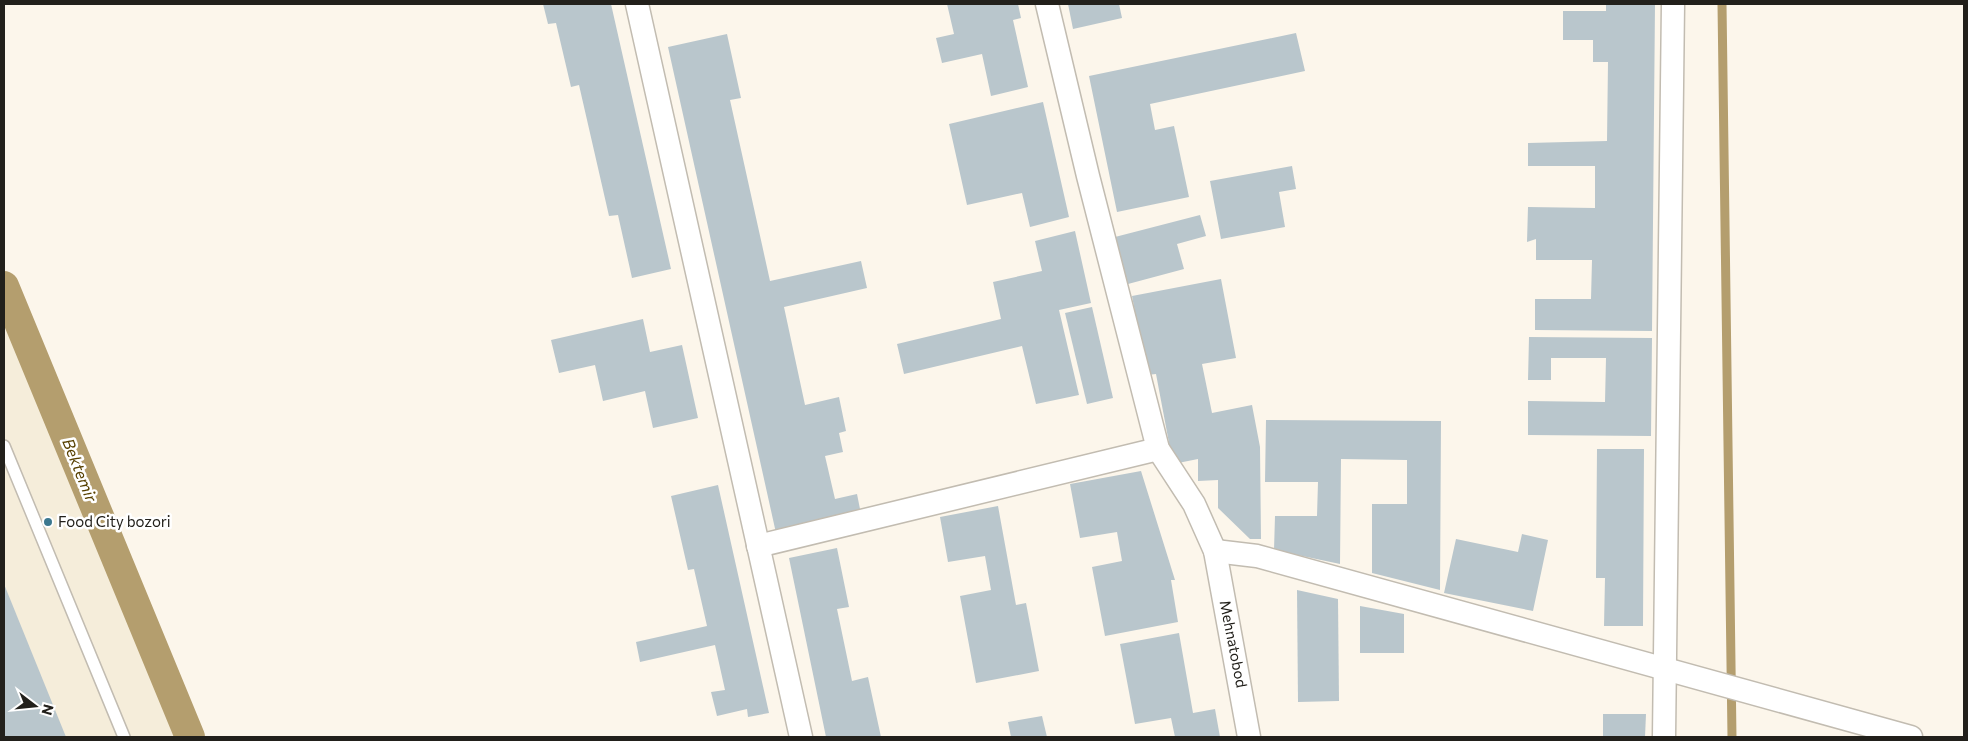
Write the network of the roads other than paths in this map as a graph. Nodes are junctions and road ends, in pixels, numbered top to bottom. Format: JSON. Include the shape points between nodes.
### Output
{"nodes":[{"id":1,"x":637,"y":4,"type":"edge"},
{"id":2,"x":1047,"y":4,"type":"edge"},
{"id":3,"x":1673,"y":4,"type":"edge"},
{"id":4,"x":4,"y":446,"type":"edge"},
{"id":5,"x":1158,"y":449,"type":"junction"},
{"id":6,"x":758,"y":546,"type":"junction"},
{"id":7,"x":1215,"y":551,"type":"junction"},
{"id":8,"x":1663,"y":669,"type":"junction"},
{"id":9,"x":124,"y":737,"type":"edge"},
{"id":10,"x":801,"y":737,"type":"edge"},
{"id":11,"x":1249,"y":737,"type":"edge"},
{"id":12,"x":1664,"y":737,"type":"edge"},
{"id":13,"x":1912,"y":737,"type":"edge"}],
"edges":[{"from":1,"to":6,"type":"street"},
{"from":2,"to":5,"type":"street","name":"Mehnatobod"},
{"from":3,"to":8,"type":"street"},
{"from":4,"to":9,"type":"lane"},
{"from":5,"to":6,"type":"street"},
{"from":5,"to":7,"type":"street","name":"Mehnatobod","via":[[1194,504]]},
{"from":6,"to":10,"type":"street"},
{"from":7,"to":8,"type":"street","via":[[1257,556]]},
{"from":7,"to":11,"type":"street","name":"Mehnatobod"},
{"from":8,"to":12,"type":"street"},
{"from":8,"to":13,"type":"street"}]}
